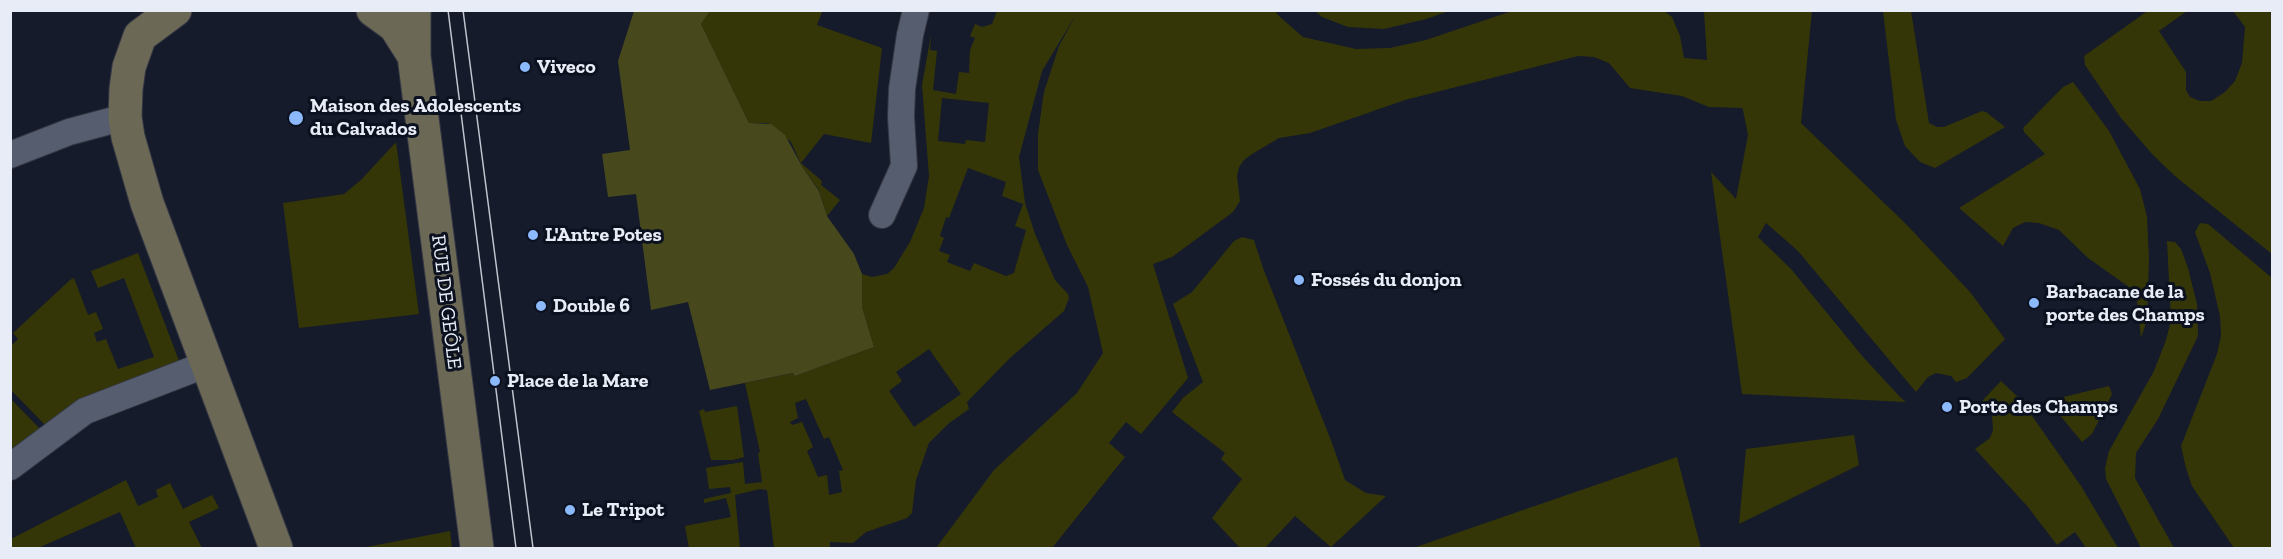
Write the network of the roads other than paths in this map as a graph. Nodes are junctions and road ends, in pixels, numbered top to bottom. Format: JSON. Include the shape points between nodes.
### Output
{"nodes":[{"id":1,"x":175,"y":10,"type":"edge"},
{"id":2,"x":374,"y":10,"type":"edge"},
{"id":3,"x":414,"y":10,"type":"edge"},
{"id":4,"x":916,"y":10,"type":"edge"},
{"id":5,"x":140,"y":23,"type":"edge"},
{"id":6,"x":414,"y":56,"type":"junction"},
{"id":7,"x":125,"y":117,"type":"junction"},
{"id":8,"x":10,"y":155,"type":"edge"},
{"id":9,"x":882,"y":215,"type":"dead end"},
{"id":10,"x":207,"y":364,"type":"junction"},
{"id":11,"x":10,"y":467,"type":"edge"},
{"id":12,"x":276,"y":549,"type":"edge"},
{"id":13,"x":477,"y":549,"type":"edge"}],
"edges":[{"from":1,"to":5,"type":"main road"},
{"from":2,"to":6,"type":"main road","via":[[395,27]]},
{"from":3,"to":6,"type":"main road","name":"RUE DE GEÔLE"},
{"from":4,"to":9,"type":"street","via":[[902,89],[904,166]]},
{"from":5,"to":7,"type":"main road","via":[[129,67]]},
{"from":6,"to":13,"type":"main road","name":"RUE DE GEÔLE"},
{"from":7,"to":8,"type":"street","via":[[75,130]]},
{"from":7,"to":10,"type":"main road","via":[[147,203]]},
{"from":10,"to":11,"type":"street","via":[[85,411]]},
{"from":10,"to":12,"type":"main road"}]}
